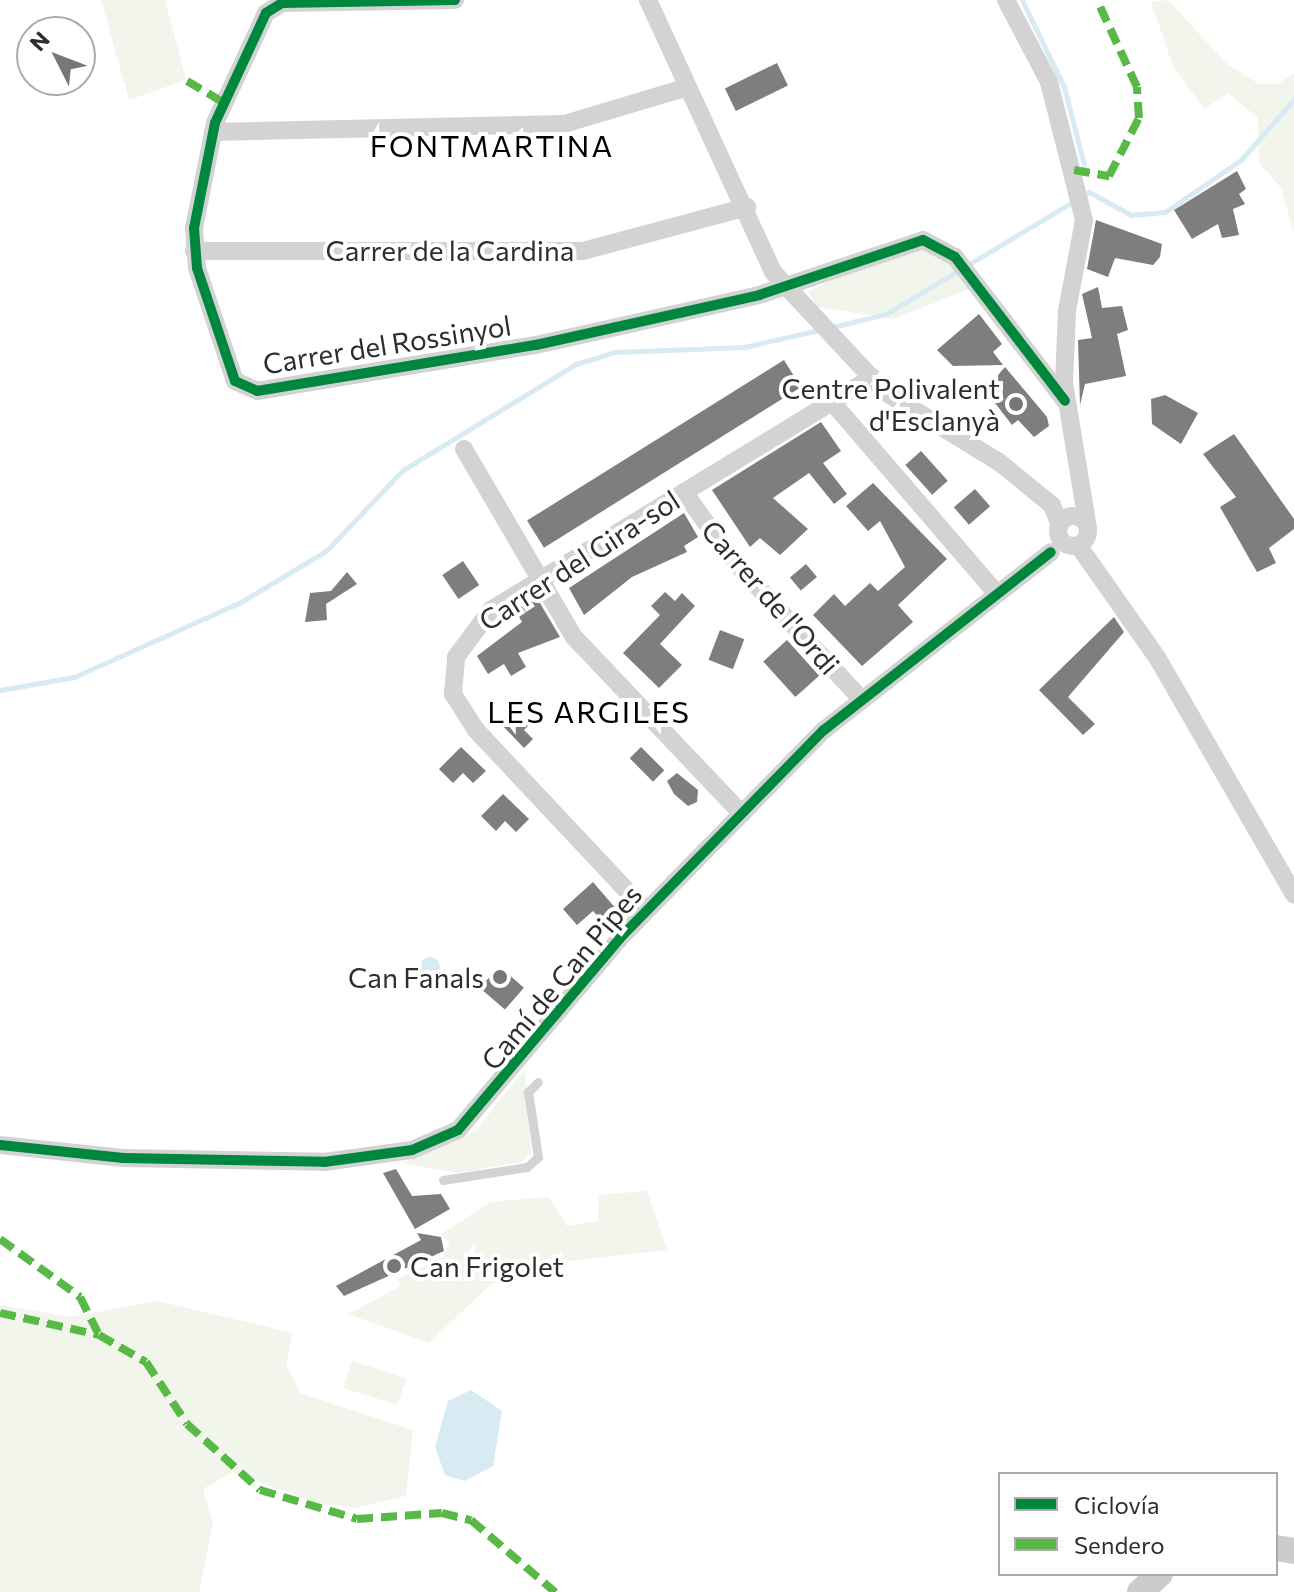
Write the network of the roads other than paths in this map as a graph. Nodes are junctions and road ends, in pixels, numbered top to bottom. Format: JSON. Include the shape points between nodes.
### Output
{"nodes":[{"id":1,"x":455,"y":0,"type":"edge"},
{"id":2,"x":648,"y":0,"type":"edge"},
{"id":3,"x":1006,"y":0,"type":"edge"},
{"id":4,"x":688,"y":87,"type":"junction"},
{"id":5,"x":213,"y":132,"type":"junction"},
{"id":6,"x":747,"y":207,"type":"junction"},
{"id":7,"x":194,"y":251,"type":"junction"},
{"id":8,"x":787,"y":285,"type":"junction"},
{"id":9,"x":1065,"y":349,"type":"junction"},
{"id":10,"x":1042,"y":366,"type":"junction"},
{"id":11,"x":872,"y":377,"type":"junction"},
{"id":12,"x":1065,"y":401,"type":"junction"},
{"id":13,"x":832,"y":402,"type":"junction"},
{"id":14,"x":464,"y":449,"type":"dead end"},
{"id":15,"x":684,"y":492,"type":"junction"},
{"id":16,"x":1059,"y":528,"type":"junction"},
{"id":17,"x":1082,"y":540,"type":"junction"},
{"id":18,"x":1051,"y":552,"type":"junction"},
{"id":19,"x":540,"y":581,"type":"junction"},
{"id":20,"x":996,"y":593,"type":"junction"},
{"id":21,"x":861,"y":699,"type":"junction"},
{"id":22,"x":742,"y":814,"type":"junction"},
{"id":23,"x":1273,"y":859,"type":"junction"},
{"id":24,"x":1294,"y":870,"type":"edge"},
{"id":25,"x":1294,"y":881,"type":"edge"},
{"id":26,"x":1294,"y":895,"type":"edge"},
{"id":27,"x":646,"y":911,"type":"junction"},
{"id":28,"x":538,"y":1082,"type":"dead end"},
{"id":29,"x":0,"y":1145,"type":"edge"},
{"id":30,"x":443,"y":1180,"type":"dead end"},
{"id":31,"x":1144,"y":1576,"type":"edge"},
{"id":32,"x":1158,"y":1576,"type":"edge"},
{"id":33,"x":1126,"y":1592,"type":"edge"},
{"id":34,"x":1140,"y":1592,"type":"edge"}],
"edges":[{"from":1,"to":5,"type":"street","name":"Carrer del Rossinyol","via":[[273,5]]},
{"from":2,"to":4,"type":"street"},
{"from":3,"to":9,"type":"street","via":[[1049,82],[1082,205]]},
{"from":4,"to":5,"type":"street","via":[[564,124]]},
{"from":4,"to":6,"type":"street"},
{"from":5,"to":7,"type":"street","name":"Carrer del Rossinyol"},
{"from":6,"to":7,"type":"street","name":"Carrer de la Cardina","via":[[583,251]]},
{"from":6,"to":8,"type":"street","via":[[766,259]]},
{"from":7,"to":8,"type":"street","name":"Carrer del Rossinyol","via":[[229,370],[257,391],[536,345]]},
{"from":8,"to":10,"type":"street","name":"Carrer del Rossinyol","via":[[910,240],[933,241],[957,259]]},
{"from":8,"to":11,"type":"street"},
{"from":9,"to":10,"type":"street","via":[[1059,369]]},
{"from":9,"to":12,"type":"street"},
{"from":10,"to":12,"type":"street"},
{"from":11,"to":13,"type":"street","name":"Carrer del Gira-sol"},
{"from":11,"to":16,"type":"street","via":[[898,402],[999,462],[1052,505]]},
{"from":12,"to":17,"type":"street","via":[[1091,517]]},
{"from":13,"to":15,"type":"street","name":"Carrer del Gira-sol"},
{"from":13,"to":20,"type":"street"},
{"from":14,"to":19,"type":"street"},
{"from":15,"to":19,"type":"street","name":"Carrer del Gira-sol"},
{"from":15,"to":21,"type":"street","name":"Carrer de l'Ordi","via":[[731,558]]},
{"from":16,"to":17,"type":"street"},
{"from":16,"to":17,"type":"street","via":[[1075,516]]},
{"from":16,"to":18,"type":"street"},
{"from":17,"to":18,"type":"street","name":"Camí de Can Pipes"},
{"from":17,"to":23,"type":"street"},
{"from":18,"to":20,"type":"street","name":"Camí de Can Pipes"},
{"from":19,"to":22,"type":"street","via":[[574,637]]},
{"from":19,"to":27,"type":"street","name":"Carrer del Gira-sol","via":[[475,623],[456,657],[453,694],[476,730]]},
{"from":20,"to":21,"type":"street","name":"Camí de Can Pipes"},
{"from":21,"to":22,"type":"street","name":"Camí de Can Pipes"},
{"from":22,"to":27,"type":"street","name":"Camí de Can Pipes"},
{"from":23,"to":24,"type":"street"},
{"from":23,"to":25,"type":"street"},
{"from":23,"to":26,"type":"street"},
{"from":27,"to":29,"type":"street","name":"Camí de Can Pipes","via":[[473,1117],[412,1150],[324,1162],[123,1158]]},
{"from":28,"to":30,"type":"lane","via":[[528,1092],[538,1157],[527,1167]]},
{"from":31,"to":33,"type":"main road"},
{"from":32,"to":34,"type":"main road"}]}
